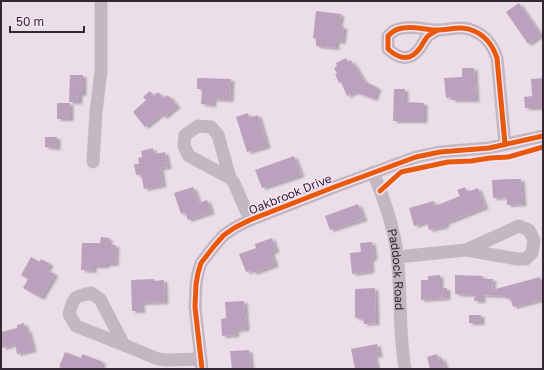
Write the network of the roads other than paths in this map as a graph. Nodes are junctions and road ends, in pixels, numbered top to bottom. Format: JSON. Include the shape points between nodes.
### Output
{"nodes":[{"id":1,"x":101,"y":1,"type":"edge"},
{"id":2,"x":438,"y":30,"type":"dead end"},
{"id":3,"x":543,"y":136,"type":"edge"},
{"id":4,"x":505,"y":144,"type":"junction"},
{"id":5,"x":93,"y":162,"type":"dead end"},
{"id":6,"x":373,"y":172,"type":"junction"},
{"id":7,"x":230,"y":178,"type":"dead end"},
{"id":8,"x":250,"y":220,"type":"junction"},
{"id":9,"x":466,"y":250,"type":"dead end"},
{"id":10,"x":397,"y":257,"type":"junction"},
{"id":11,"x":124,"y":345,"type":"dead end"},
{"id":12,"x":202,"y":364,"type":"edge"},
{"id":13,"x":405,"y":369,"type":"edge"}],
"edges":[{"from":1,"to":5,"type":"street","via":[[101,71]]},
{"from":2,"to":4,"type":"street","via":[[473,30],[493,48],[498,65]]},
{"from":3,"to":4,"type":"street","name":"Oakbrook Drive"},
{"from":4,"to":6,"type":"street","name":"Oakbrook Drive","via":[[416,157]]},
{"from":6,"to":8,"type":"street","name":"Oakbrook Drive"},
{"from":6,"to":10,"type":"street","name":"Paddock Road","via":[[393,230]]},
{"from":7,"to":8,"type":"street"},
{"from":8,"to":12,"type":"street","name":"Oakbrook Drive","via":[[224,235],[201,264],[195,294]]},
{"from":9,"to":10,"type":"street"},
{"from":10,"to":13,"type":"street","name":"Paddock Road"},
{"from":11,"to":12,"type":"street","via":[[158,359]]}]}
